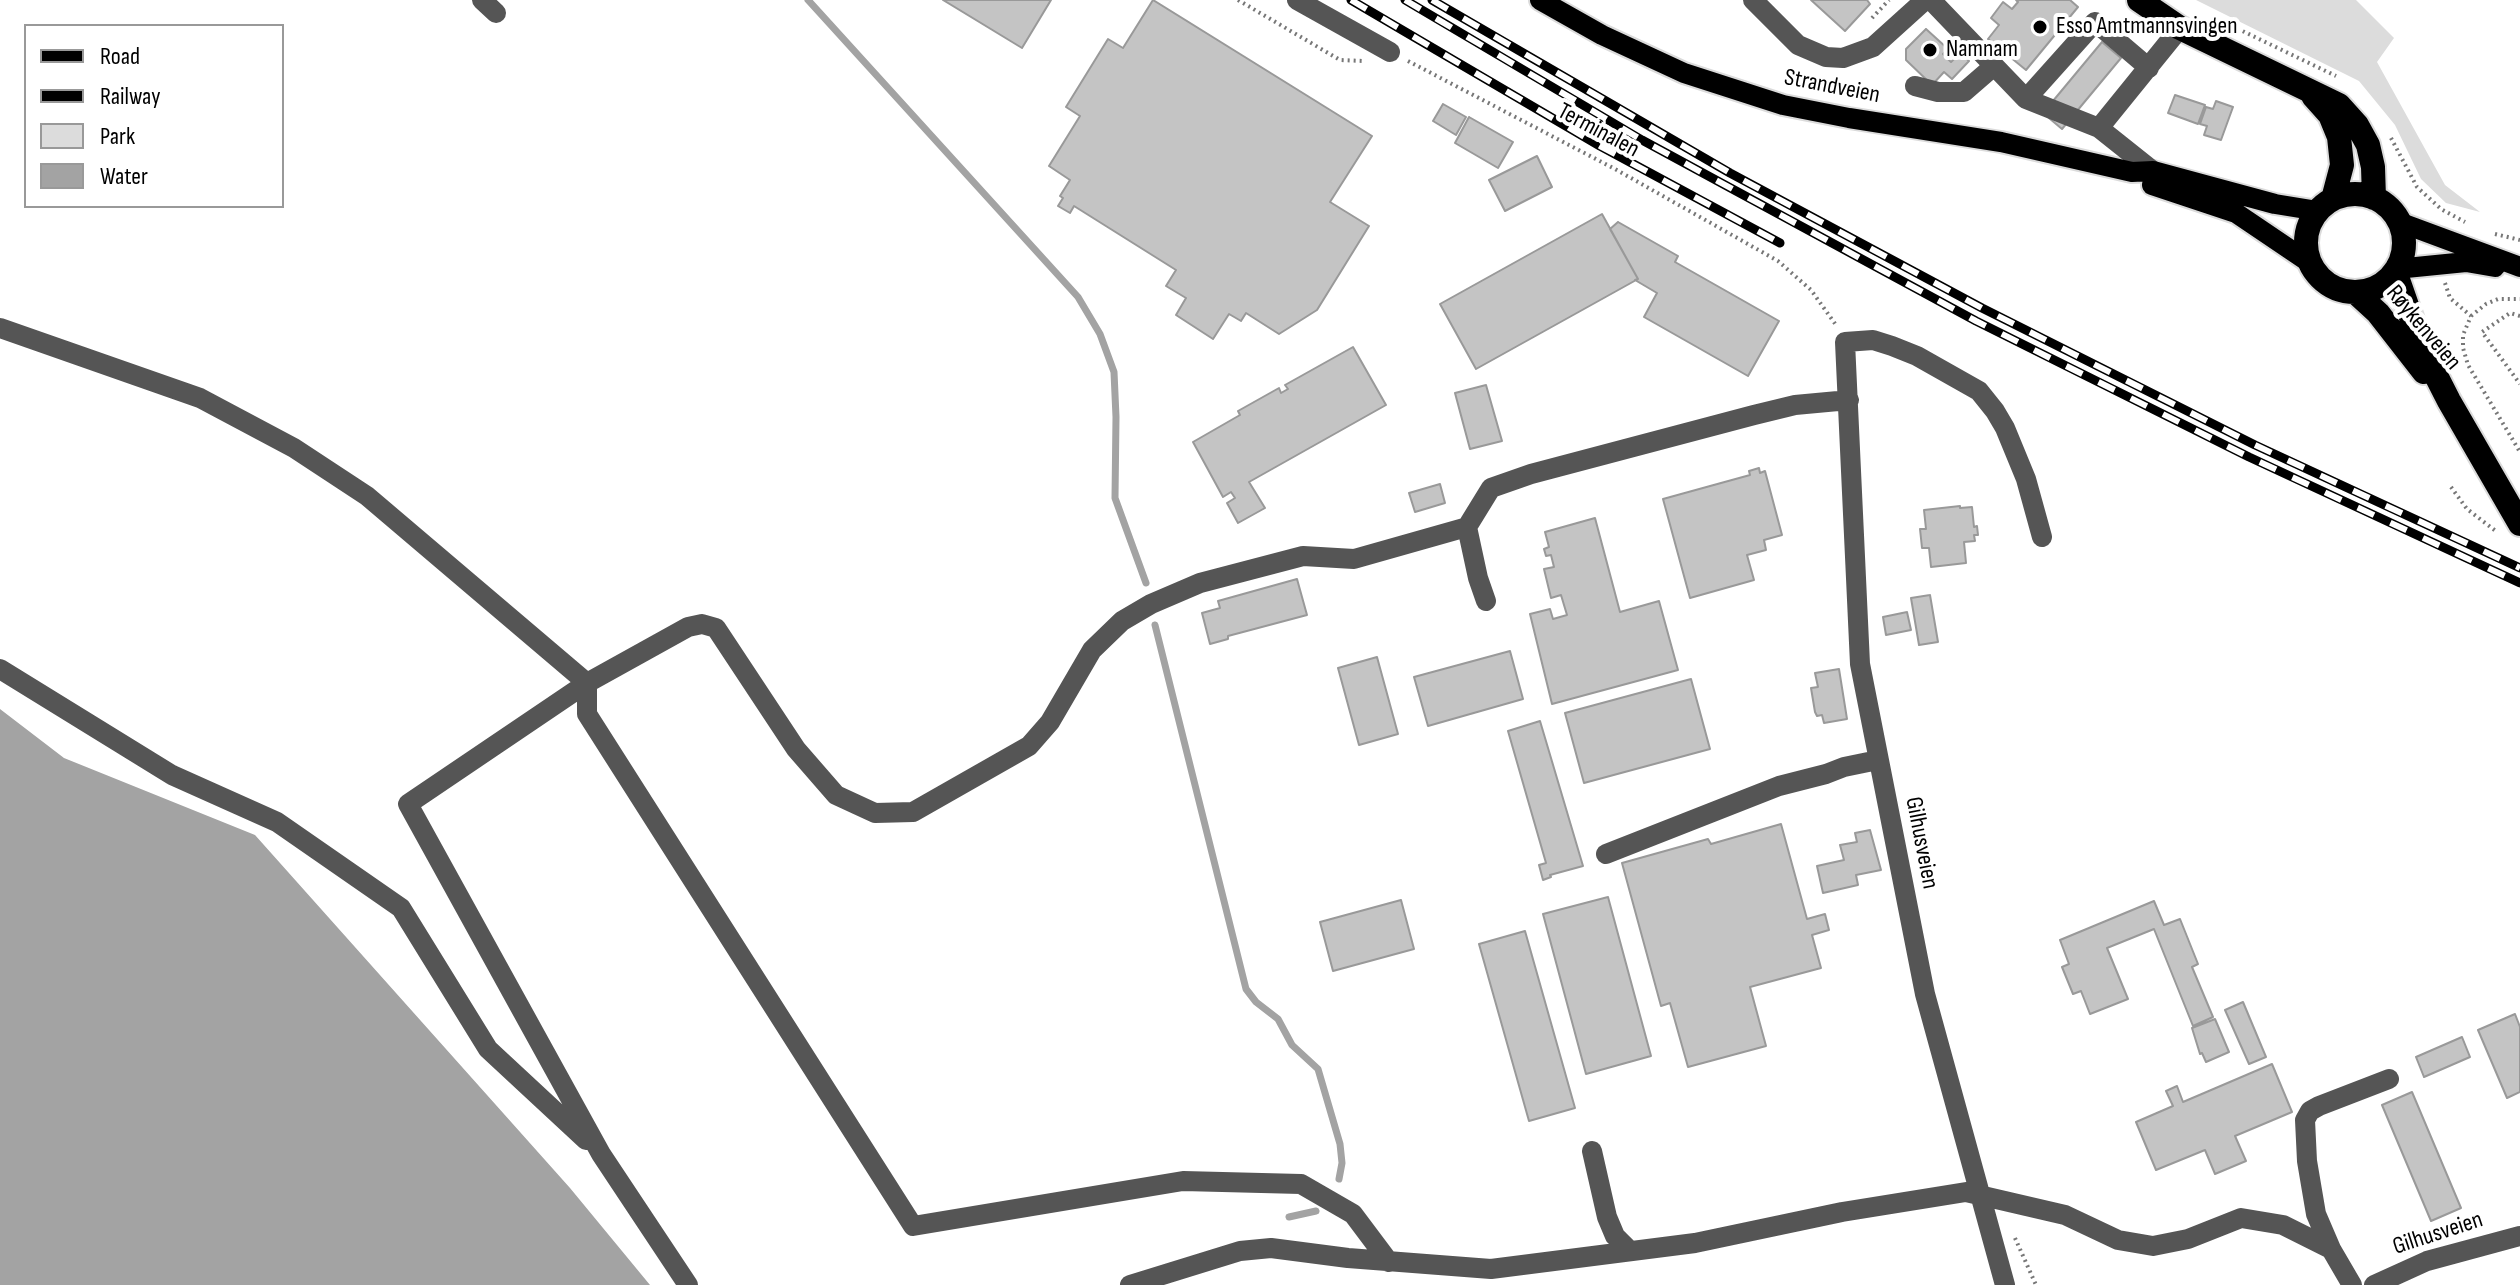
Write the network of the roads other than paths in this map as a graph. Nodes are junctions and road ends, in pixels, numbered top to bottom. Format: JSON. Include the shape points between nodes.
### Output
{"nodes":[{"id":1,"x":1297,"y":0,"type":"edge"},
{"id":2,"x":1540,"y":0,"type":"edge"},
{"id":3,"x":1753,"y":0,"type":"edge"},
{"id":4,"x":1928,"y":0,"type":"edge"},
{"id":5,"x":2139,"y":0,"type":"edge"},
{"id":6,"x":2180,"y":28,"type":"junction"},
{"id":7,"x":1390,"y":52,"type":"road end"},
{"id":8,"x":1994,"y":66,"type":"junction"},
{"id":9,"x":2149,"y":68,"type":"junction"},
{"id":10,"x":1915,"y":86,"type":"dead end"},
{"id":11,"x":2309,"y":91,"type":"junction"},
{"id":12,"x":2026,"y":99,"type":"junction"},
{"id":13,"x":2099,"y":128,"type":"junction"},
{"id":14,"x":2153,"y":171,"type":"junction"},
{"id":15,"x":2132,"y":172,"type":"junction"},
{"id":16,"x":2374,"y":198,"type":"junction"},
{"id":17,"x":2326,"y":205,"type":"junction"},
{"id":18,"x":2399,"y":222,"type":"junction"},
{"id":19,"x":2310,"y":263,"type":"junction"},
{"id":20,"x":2520,"y":269,"type":"edge"},
{"id":21,"x":2396,"y":270,"type":"junction"},
{"id":22,"x":2355,"y":292,"type":"junction"},
{"id":23,"x":0,"y":328,"type":"edge"},
{"id":24,"x":1849,"y":400,"type":"junction"},
{"id":25,"x":2449,"y":401,"type":"junction"},
{"id":26,"x":1467,"y":527,"type":"junction"},
{"id":27,"x":2514,"y":532,"type":"edge"},
{"id":28,"x":2042,"y":537,"type":"dead end"},
{"id":29,"x":1486,"y":601,"type":"dead end"},
{"id":30,"x":0,"y":669,"type":"edge"},
{"id":31,"x":587,"y":683,"type":"junction"},
{"id":32,"x":1878,"y":760,"type":"junction"},
{"id":33,"x":1606,"y":854,"type":"dead end"},
{"id":34,"x":2389,"y":1079,"type":"dead end"},
{"id":35,"x":1592,"y":1151,"type":"dead end"},
{"id":36,"x":601,"y":1154,"type":"junction"},
{"id":37,"x":1982,"y":1194,"type":"junction"},
{"id":38,"x":2520,"y":1236,"type":"edge"},
{"id":39,"x":2331,"y":1249,"type":"junction"},
{"id":40,"x":1630,"y":1251,"type":"junction"},
{"id":41,"x":1389,"y":1262,"type":"junction"},
{"id":42,"x":688,"y":1285,"type":"edge"},
{"id":43,"x":1130,"y":1285,"type":"edge"},
{"id":44,"x":2005,"y":1285,"type":"edge"},
{"id":45,"x":2352,"y":1285,"type":"edge"},
{"id":46,"x":2374,"y":1285,"type":"edge"}],
"edges":[{"from":1,"to":7,"type":"street"},
{"from":2,"to":15,"type":"main road","name":"Strandveien","via":[[1633,51],[1742,93],[1815,112],[2001,142]]},
{"from":3,"to":4,"type":"street","via":[[1798,45],[1843,58],[1873,47]]},
{"from":4,"to":8,"type":"street"},
{"from":5,"to":6,"type":"highway"},
{"from":6,"to":9,"type":"street"},
{"from":6,"to":11,"type":"highway"},
{"from":8,"to":10,"type":"street","via":[[1964,92]]},
{"from":8,"to":12,"type":"street"},
{"from":9,"to":12,"type":"street","via":[[2095,22]]},
{"from":9,"to":13,"type":"street"},
{"from":11,"to":16,"type":"highway","via":[[2339,105],[2363,135],[2373,167]]},
{"from":11,"to":17,"type":"highway","via":[[2330,115],[2339,137],[2342,165]]},
{"from":12,"to":13,"type":"street"},
{"from":13,"to":14,"type":"street"},
{"from":14,"to":15,"type":"main road","name":"Strandveien"},
{"from":14,"to":17,"type":"main road","name":"Strandveien","via":[[2275,204]]},
{"from":15,"to":19,"type":"main road","name":"Strandveien","via":[[2153,185],[2236,213]]},
{"from":16,"to":17,"type":"highway","via":[[2353,194]]},
{"from":16,"to":18,"type":"highway"},
{"from":17,"to":19,"type":"highway","via":[[2307,236]]},
{"from":18,"to":20,"type":"main road"},
{"from":18,"to":21,"type":"highway","via":[[2404,241]]},
{"from":19,"to":22,"type":"highway","via":[[2333,287]]},
{"from":20,"to":21,"type":"main road","via":[[2466,262]]},
{"from":21,"to":22,"type":"highway","via":[[2377,286]]},
{"from":21,"to":25,"type":"highway","name":"Røykenveien","via":[[2421,346]]},
{"from":22,"to":25,"type":"highway","name":"Røykenveien"},
{"from":23,"to":31,"type":"street","via":[[200,398],[294,448],[367,496]]},
{"from":24,"to":26,"type":"street","via":[[1795,405],[1531,474],[1491,488]]},
{"from":24,"to":28,"type":"street","name":"Gilhusveien","via":[[1845,342],[1873,340],[1943,369],[1979,391],[2005,428]]},
{"from":24,"to":32,"type":"street","name":"Gilhusveien","via":[[1860,664]]},
{"from":25,"to":27,"type":"highway","name":"Røykenveien"},
{"from":26,"to":29,"type":"street"},
{"from":26,"to":31,"type":"street","via":[[1354,559],[1303,556],[1200,583],[1151,604],[1122,621],[1092,650],[1050,722],[1029,746],[913,812],[875,813],[836,795],[796,749],[716,628],[688,627]]},
{"from":30,"to":36,"type":"street","via":[[172,775],[277,822],[401,908],[488,1049]]},
{"from":31,"to":36,"type":"street","via":[[408,804]]},
{"from":31,"to":41,"type":"street","via":[[587,714],[913,1226],[1183,1181],[1301,1184],[1353,1214]]},
{"from":32,"to":33,"type":"street","via":[[1779,786]]},
{"from":32,"to":37,"type":"street","name":"Gilhusveien","via":[[1925,994]]},
{"from":34,"to":39,"type":"street","via":[[2319,1106],[2305,1120],[2316,1214]]},
{"from":35,"to":40,"type":"street","via":[[1607,1217],[1615,1236]]},
{"from":36,"to":42,"type":"street"},
{"from":37,"to":39,"type":"street","via":[[2065,1215],[2118,1240],[2153,1246],[2241,1218],[2283,1225]]},
{"from":37,"to":40,"type":"street","via":[[1966,1192],[1842,1212]]},
{"from":37,"to":44,"type":"street","name":"Gilhusveien"},
{"from":38,"to":46,"type":"street","name":"Gilhusveien","via":[[2427,1261]]},
{"from":39,"to":45,"type":"street"},
{"from":40,"to":41,"type":"street","via":[[1491,1269]]},
{"from":41,"to":43,"type":"street","via":[[1271,1248],[1240,1251]]}]}
